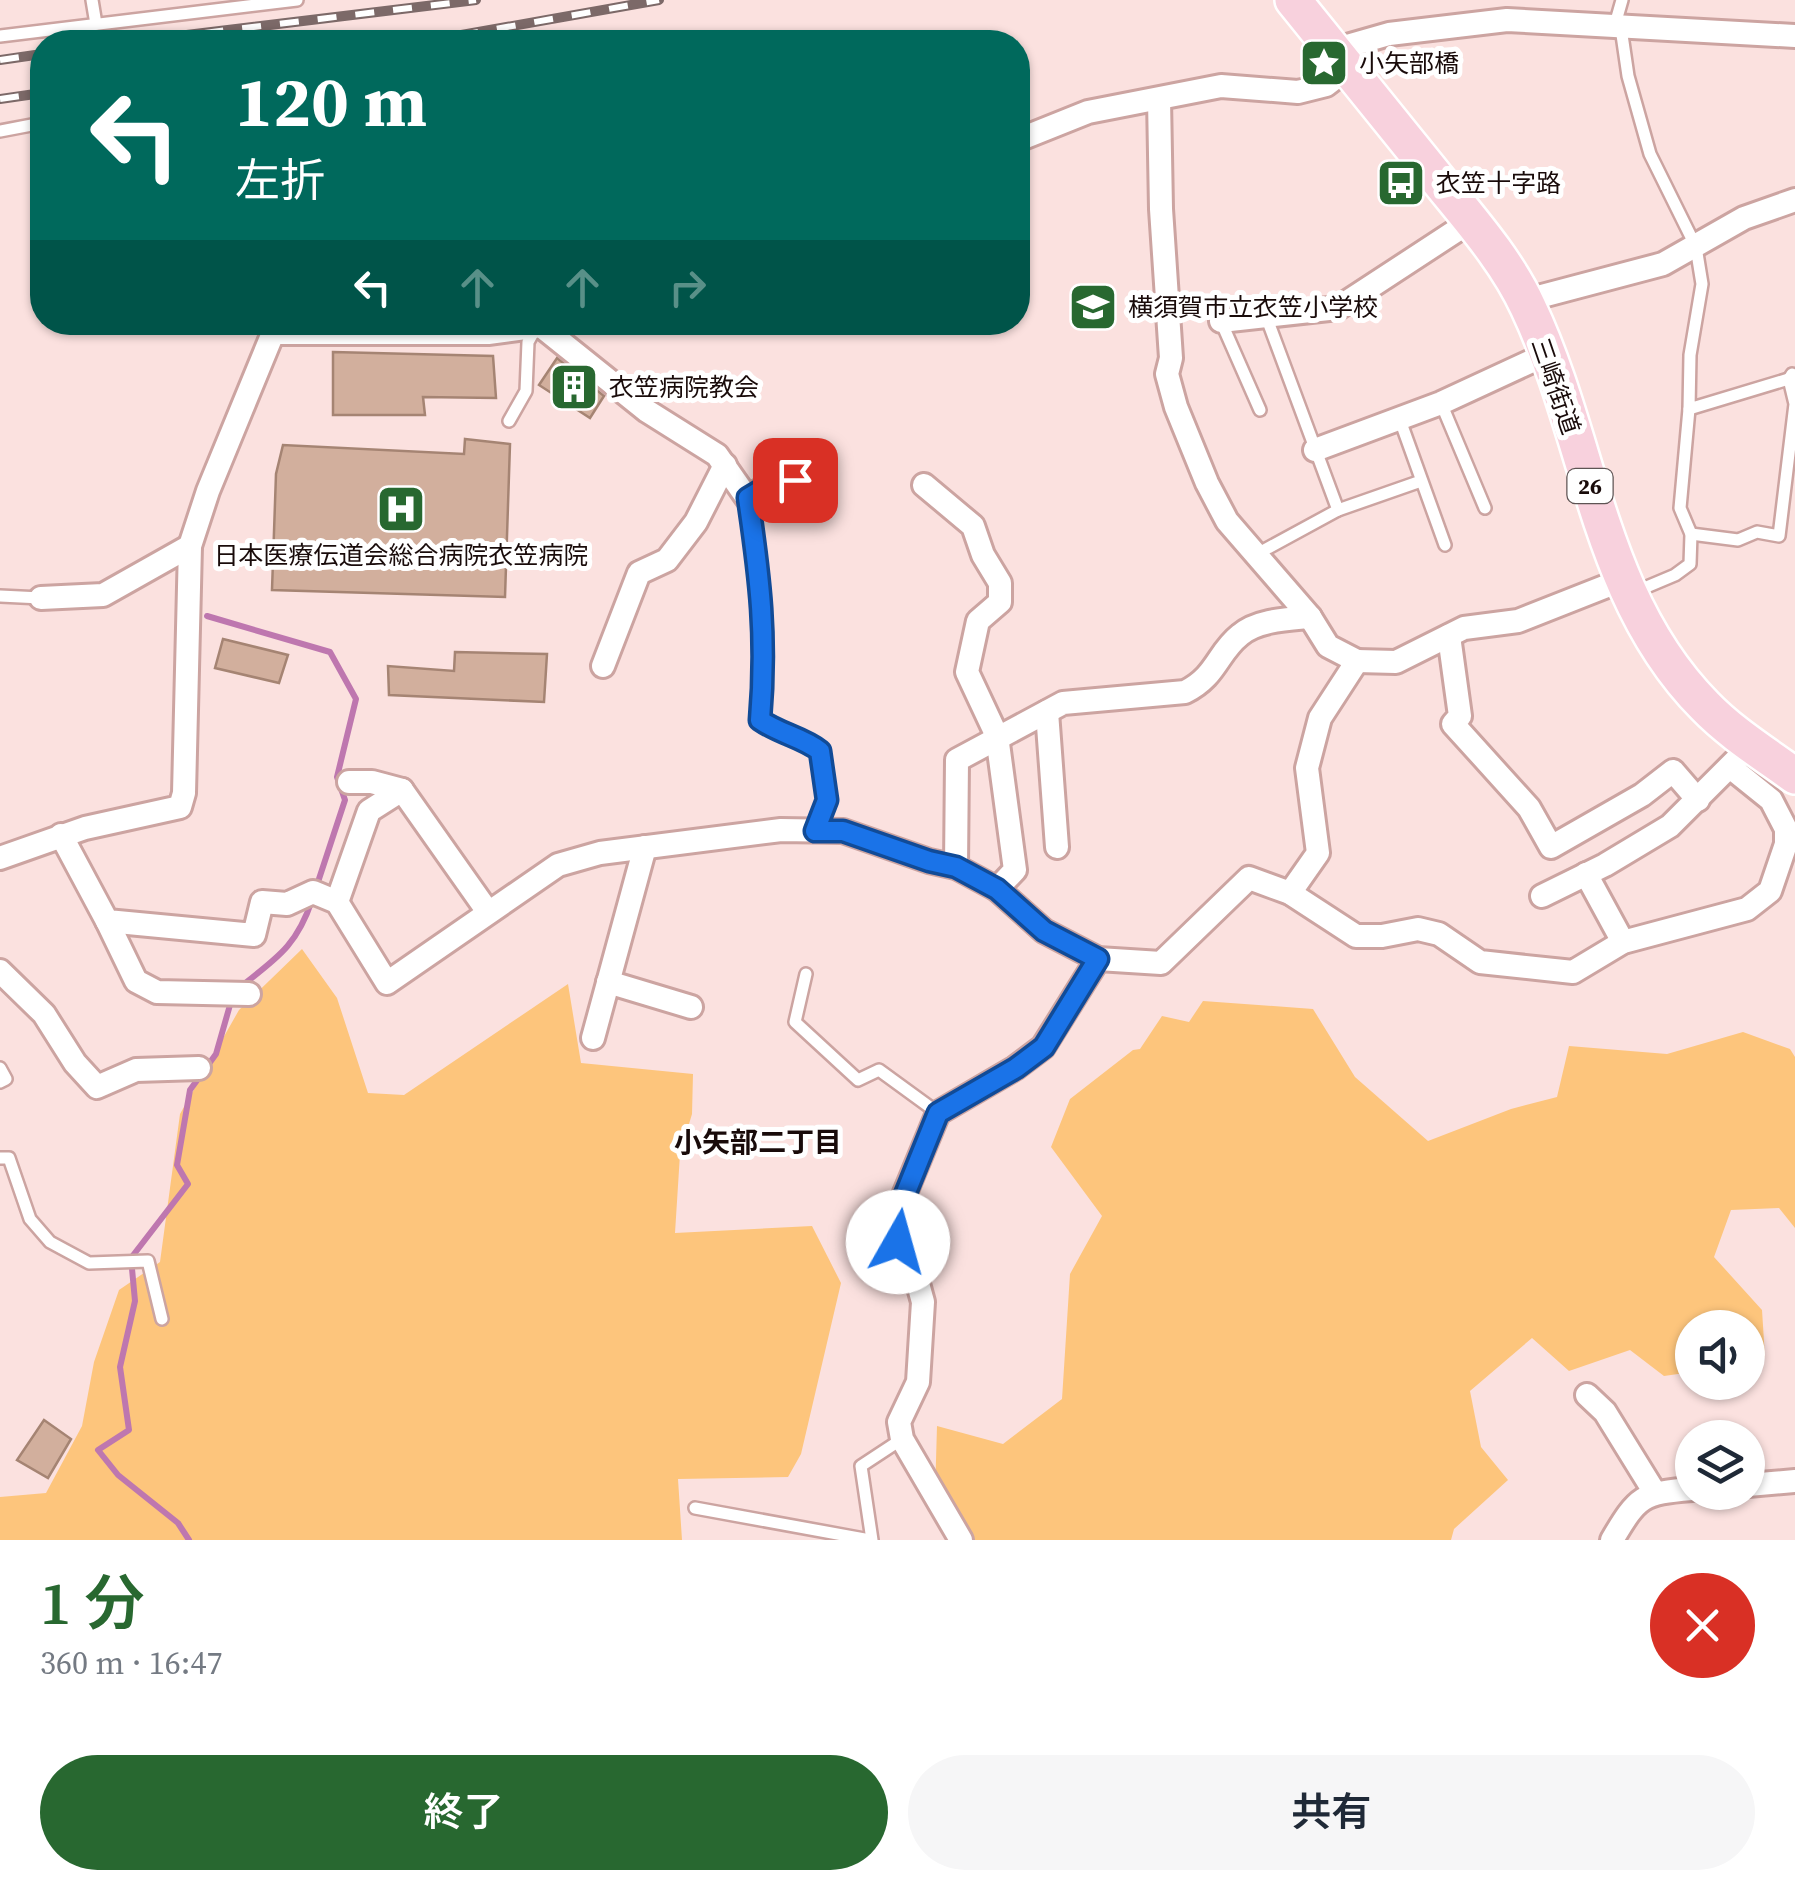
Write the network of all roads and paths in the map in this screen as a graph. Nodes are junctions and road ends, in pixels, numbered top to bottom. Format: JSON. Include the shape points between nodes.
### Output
{"nodes":[{"id":1,"x":92,"y":0,"type":"edge"},
{"id":2,"x":296,"y":0,"type":"edge"},
{"id":3,"x":1292,"y":0,"type":"edge"},
{"id":4,"x":1622,"y":0,"type":"edge"},
{"id":5,"x":96,"y":24,"type":"junction"},
{"id":6,"x":1618,"y":28,"type":"junction"},
{"id":7,"x":48,"y":30,"type":"edge"},
{"id":8,"x":30,"y":32,"type":"edge"},
{"id":9,"x":0,"y":36,"type":"edge"},
{"id":10,"x":1795,"y":36,"type":"edge"},
{"id":11,"x":1351,"y":62,"type":"junction"},
{"id":12,"x":1160,"y":99,"type":"junction"},
{"id":13,"x":1413,"y":124,"type":"dead end"},
{"id":14,"x":30,"y":125,"type":"edge"},
{"id":15,"x":0,"y":131,"type":"edge"},
{"id":16,"x":1030,"y":135,"type":"edge"},
{"id":17,"x":1426,"y":165,"type":"junction"},
{"id":18,"x":1795,"y":200,"type":"edge"},
{"id":19,"x":1471,"y":221,"type":"junction"},
{"id":20,"x":1696,"y":247,"type":"junction"},
{"id":21,"x":1528,"y":305,"type":"junction"},
{"id":22,"x":1167,"y":310,"type":"junction"},
{"id":23,"x":1266,"y":316,"type":"junction"},
{"id":24,"x":1221,"y":321,"type":"junction"},
{"id":25,"x":269,"y":335,"type":"edge"},
{"id":26,"x":531,"y":335,"type":"edge"},
{"id":27,"x":550,"y":335,"type":"edge"},
{"id":28,"x":1547,"y":354,"type":"junction"},
{"id":29,"x":1793,"y":375,"type":"edge"},
{"id":30,"x":1440,"y":404,"type":"junction"},
{"id":31,"x":1689,"y":409,"type":"junction"},
{"id":32,"x":1260,"y":410,"type":"dead end"},
{"id":33,"x":1400,"y":420,"type":"junction"},
{"id":34,"x":509,"y":421,"type":"dead end"},
{"id":35,"x":1315,"y":450,"type":"junction"},
{"id":36,"x":726,"y":465,"type":"junction"},
{"id":37,"x":795,"y":480,"type":"dead end"},
{"id":38,"x":1422,"y":480,"type":"junction"},
{"id":39,"x":924,"y":485,"type":"dead end"},
{"id":40,"x":748,"y":498,"type":"junction"},
{"id":41,"x":1484,"y":508,"type":"dead end"},
{"id":42,"x":1338,"y":510,"type":"junction"},
{"id":43,"x":1691,"y":534,"type":"junction"},
{"id":44,"x":190,"y":546,"type":"junction"},
{"id":45,"x":1445,"y":546,"type":"dead end"},
{"id":46,"x":1257,"y":554,"type":"junction"},
{"id":47,"x":1625,"y":588,"type":"junction"},
{"id":48,"x":1,"y":594,"type":"edge"},
{"id":49,"x":41,"y":598,"type":"joint"},
{"id":50,"x":1310,"y":617,"type":"junction"},
{"id":51,"x":1449,"y":636,"type":"junction"},
{"id":52,"x":1357,"y":661,"type":"junction"},
{"id":53,"x":603,"y":666,"type":"dead end"},
{"id":54,"x":1047,"y":712,"type":"junction"},
{"id":55,"x":997,"y":736,"type":"junction"},
{"id":56,"x":1769,"y":760,"type":"edge"},
{"id":57,"x":349,"y":782,"type":"dead end"},
{"id":58,"x":402,"y":790,"type":"junction"},
{"id":59,"x":1698,"y":800,"type":"junction"},
{"id":60,"x":815,"y":831,"type":"junction"},
{"id":61,"x":60,"y":834,"type":"junction"},
{"id":62,"x":645,"y":847,"type":"junction"},
{"id":63,"x":1057,"y":847,"type":"dead end"},
{"id":64,"x":0,"y":858,"type":"edge"},
{"id":65,"x":956,"y":867,"type":"junction"},
{"id":66,"x":1586,"y":874,"type":"junction"},
{"id":67,"x":997,"y":889,"type":"junction"},
{"id":68,"x":1290,"y":894,"type":"junction"},
{"id":69,"x":1542,"y":896,"type":"dead end"},
{"id":70,"x":337,"y":902,"type":"junction"},
{"id":71,"x":488,"y":912,"type":"junction"},
{"id":72,"x":107,"y":922,"type":"junction"},
{"id":73,"x":1623,"y":942,"type":"junction"},
{"id":74,"x":1098,"y":959,"type":"junction"},
{"id":75,"x":0,"y":971,"type":"edge"},
{"id":76,"x":806,"y":974,"type":"dead end"},
{"id":77,"x":608,"y":982,"type":"junction"},
{"id":78,"x":249,"y":994,"type":"dead end"},
{"id":79,"x":691,"y":1007,"type":"dead end"},
{"id":80,"x":593,"y":1038,"type":"dead end"},
{"id":81,"x":0,"y":1068,"type":"edge"},
{"id":82,"x":198,"y":1068,"type":"dead end"},
{"id":83,"x":0,"y":1082,"type":"edge"},
{"id":84,"x":938,"y":1113,"type":"junction"},
{"id":85,"x":0,"y":1158,"type":"edge"},
{"id":86,"x":162,"y":1318,"type":"dead end"},
{"id":87,"x":1588,"y":1395,"type":"dead end"},
{"id":88,"x":902,"y":1439,"type":"junction"},
{"id":89,"x":1795,"y":1481,"type":"edge"},
{"id":90,"x":1765,"y":1484,"type":"edge"},
{"id":91,"x":1675,"y":1491,"type":"edge"},
{"id":92,"x":1655,"y":1494,"type":"junction"},
{"id":93,"x":695,"y":1508,"type":"dead end"},
{"id":94,"x":871,"y":1540,"type":"edge"},
{"id":95,"x":962,"y":1540,"type":"edge"},
{"id":96,"x":1612,"y":1540,"type":"edge"}],
"edges":[{"from":1,"to":5,"type":"lane"},
{"from":2,"to":5,"type":"lane"},
{"from":3,"to":11,"type":"main road","name":"三崎街道","number":"26"},
{"from":4,"to":6,"type":"lane"},
{"from":5,"to":7,"type":"lane"},
{"from":6,"to":10,"type":"street"},
{"from":6,"to":11,"type":"street","via":[[1507,20],[1389,34],[1347,46]]},
{"from":6,"to":20,"type":"lane","via":[[1650,154]]},
{"from":8,"to":9,"type":"lane"},
{"from":11,"to":12,"type":"street","via":[[1326,84],[1298,92],[1220,86]]},
{"from":11,"to":17,"type":"main road","name":"三崎街道","number":"26"},
{"from":12,"to":16,"type":"street","via":[[1088,112]]},
{"from":12,"to":22,"type":"street"},
{"from":13,"to":17,"type":"lane"},
{"from":14,"to":15,"type":"lane"},
{"from":17,"to":19,"type":"main road","name":"三崎街道","number":"26"},
{"from":18,"to":20,"type":"street","via":[[1744,218]]},
{"from":19,"to":21,"type":"main road","name":"三崎街道","number":"26"},
{"from":19,"to":23,"type":"street","via":[[1338,308]]},
{"from":20,"to":21,"type":"street"},
{"from":20,"to":31,"type":"lane","via":[[1702,284]]},
{"from":21,"to":28,"type":"main road","name":"三崎街道","number":"26"},
{"from":22,"to":24,"type":"lane","via":[[1216,310]]},
{"from":22,"to":46,"type":"street","via":[[1167,374],[1176,407],[1227,521]]},
{"from":23,"to":24,"type":"street"},
{"from":23,"to":35,"type":"lane"},
{"from":24,"to":32,"type":"lane"},
{"from":25,"to":44,"type":"street"},
{"from":26,"to":34,"type":"lane","via":[[526,391]]},
{"from":27,"to":36,"type":"street"},
{"from":28,"to":30,"type":"street"},
{"from":28,"to":47,"type":"main road","name":"三崎街道","number":"26"},
{"from":29,"to":31,"type":"lane"},
{"from":29,"to":43,"type":"lane","via":[[1779,536]]},
{"from":30,"to":33,"type":"street"},
{"from":30,"to":41,"type":"lane"},
{"from":31,"to":43,"type":"lane","via":[[1680,508]]},
{"from":33,"to":35,"type":"street"},
{"from":33,"to":38,"type":"lane"},
{"from":35,"to":42,"type":"lane"},
{"from":36,"to":40,"type":"street"},
{"from":36,"to":53,"type":"street","via":[[667,560],[640,573]]},
{"from":37,"to":40,"type":"street","via":[[781,478]]},
{"from":38,"to":42,"type":"lane"},
{"from":38,"to":45,"type":"lane"},
{"from":39,"to":55,"type":"street","via":[[974,526],[1000,583],[1000,602],[978,621],[967,672]]},
{"from":40,"to":60,"type":"lane","via":[[764,609],[760,720],[820,751],[827,800]]},
{"from":42,"to":46,"type":"lane"},
{"from":43,"to":47,"type":"lane","via":[[1690,564],[1675,575]]},
{"from":44,"to":49,"type":"street","via":[[103,596]]},
{"from":44,"to":61,"type":"street","via":[[180,807]]},
{"from":46,"to":50,"type":"street"},
{"from":47,"to":51,"type":"street"},
{"from":47,"to":56,"type":"main road","name":"三崎街道","number":"26","via":[[1667,661],[1706,707]]},
{"from":48,"to":49,"type":"lane"},
{"from":50,"to":52,"type":"street","via":[[1328,646]]},
{"from":50,"to":54,"type":"street","via":[[1240,634],[1213,672],[1185,692],[1062,703]]},
{"from":51,"to":52,"type":"street","via":[[1396,662]]},
{"from":51,"to":59,"type":"street","via":[[1460,716],[1453,724],[1529,808],[1550,847],[1673,771]]},
{"from":52,"to":68,"type":"street","via":[[1320,718],[1307,768],[1318,852]]},
{"from":54,"to":55,"type":"street"},
{"from":54,"to":63,"type":"street"},
{"from":55,"to":65,"type":"street","via":[[957,760]]},
{"from":55,"to":67,"type":"street","via":[[1015,870]]},
{"from":56,"to":59,"type":"street"},
{"from":56,"to":73,"type":"street","via":[[1771,800],[1786,829],[1770,891],[1747,909]]},
{"from":57,"to":58,"type":"street"},
{"from":58,"to":70,"type":"street","via":[[369,812]]},
{"from":58,"to":71,"type":"street"},
{"from":59,"to":66,"type":"street","via":[[1670,826]]},
{"from":60,"to":62,"type":"street"},
{"from":60,"to":65,"type":"street","via":[[843,831]]},
{"from":61,"to":64,"type":"street"},
{"from":61,"to":72,"type":"street"},
{"from":62,"to":71,"type":"street","via":[[558,865]]},
{"from":62,"to":77,"type":"street"},
{"from":65,"to":67,"type":"street"},
{"from":66,"to":69,"type":"street"},
{"from":66,"to":73,"type":"street"},
{"from":67,"to":74,"type":"street","via":[[1044,931]]},
{"from":68,"to":73,"type":"street","via":[[1356,936],[1418,929],[1439,934],[1480,962],[1573,972]]},
{"from":68,"to":74,"type":"street","via":[[1249,878],[1161,963]]},
{"from":70,"to":71,"type":"street","via":[[387,983]]},
{"from":70,"to":72,"type":"street","via":[[313,892],[287,904],[262,902],[254,935]]},
{"from":72,"to":78,"type":"street","via":[[136,981],[157,992]]},
{"from":74,"to":84,"type":"street","via":[[1044,1047]]},
{"from":75,"to":82,"type":"street","via":[[44,1014],[97,1087],[136,1070]]},
{"from":76,"to":84,"type":"lane","via":[[795,1022],[858,1080],[879,1070]]},
{"from":77,"to":79,"type":"street"},
{"from":77,"to":80,"type":"street"},
{"from":81,"to":83,"type":"lane","via":[[6,1079]]},
{"from":84,"to":88,"type":"street","via":[[894,1222],[923,1302],[918,1382],[899,1422]]},
{"from":85,"to":86,"type":"lane","via":[[9,1158],[30,1219],[50,1242],[89,1263],[148,1261]]},
{"from":87,"to":92,"type":"street"},
{"from":88,"to":94,"type":"lane","via":[[861,1466]]},
{"from":88,"to":95,"type":"street"},
{"from":89,"to":90,"type":"street"},
{"from":91,"to":92,"type":"street"},
{"from":92,"to":96,"type":"street","via":[[1628,1513]]},
{"from":93,"to":94,"type":"lane"}]}
